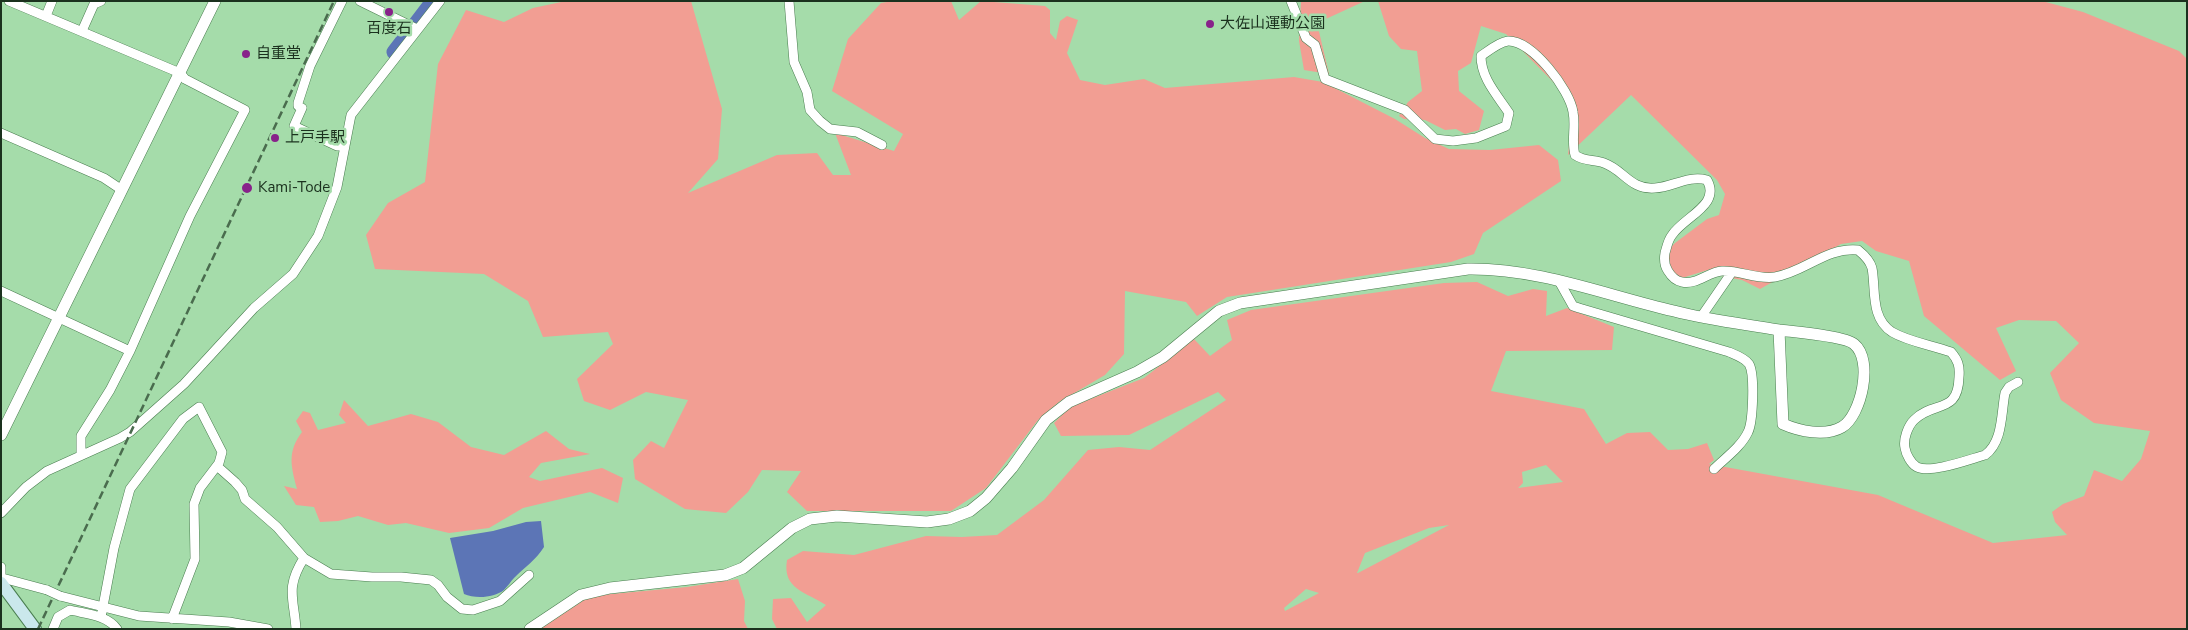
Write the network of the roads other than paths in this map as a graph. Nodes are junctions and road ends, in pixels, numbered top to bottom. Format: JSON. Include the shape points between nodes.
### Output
{"nodes":[{"id":1,"x":9,"y":1,"type":"edge"},
{"id":2,"x":52,"y":1,"type":"edge"},
{"id":3,"x":101,"y":1,"type":"edge"},
{"id":4,"x":215,"y":1,"type":"edge"},
{"id":5,"x":342,"y":1,"type":"edge"},
{"id":6,"x":360,"y":1,"type":"edge"},
{"id":7,"x":440,"y":1,"type":"edge"},
{"id":8,"x":788,"y":1,"type":"edge"},
{"id":9,"x":1291,"y":1,"type":"edge"},
{"id":10,"x":46,"y":16,"type":"junction"},
{"id":11,"x":414,"y":27,"type":"junction"},
{"id":12,"x":82,"y":31,"type":"junction"},
{"id":13,"x":180,"y":73,"type":"junction"},
{"id":14,"x":1,"y":134,"type":"edge"},
{"id":15,"x":882,"y":145,"type":"dead end"},
{"id":16,"x":345,"y":146,"type":"junction"},
{"id":17,"x":122,"y":190,"type":"junction"},
{"id":18,"x":1732,"y":272,"type":"junction"},
{"id":19,"x":1559,"y":281,"type":"junction"},
{"id":20,"x":1,"y":291,"type":"edge"},
{"id":21,"x":1701,"y":317,"type":"junction"},
{"id":22,"x":59,"y":318,"type":"junction"},
{"id":23,"x":1780,"y":330,"type":"junction"},
{"id":24,"x":130,"y":352,"type":"junction"},
{"id":25,"x":2018,"y":382,"type":"dead end"},
{"id":26,"x":2,"y":433,"type":"edge"},
{"id":27,"x":81,"y":454,"type":"junction"},
{"id":28,"x":217,"y":466,"type":"junction"},
{"id":29,"x":1714,"y":469,"type":"dead end"},
{"id":30,"x":1,"y":513,"type":"edge"},
{"id":31,"x":304,"y":558,"type":"junction"},
{"id":32,"x":1,"y":567,"type":"edge"},
{"id":33,"x":1,"y":575,"type":"edge"},
{"id":34,"x":529,"y":575,"type":"dead end"},
{"id":35,"x":1,"y":582,"type":"edge"},
{"id":36,"x":103,"y":607,"type":"junction"},
{"id":37,"x":101,"y":617,"type":"junction"},
{"id":38,"x":172,"y":619,"type":"junction"},
{"id":39,"x":34,"y":627,"type":"edge"},
{"id":40,"x":52,"y":629,"type":"edge"},
{"id":41,"x":117,"y":629,"type":"edge"},
{"id":42,"x":268,"y":629,"type":"edge"},
{"id":43,"x":296,"y":629,"type":"edge"},
{"id":44,"x":530,"y":629,"type":"edge"}],
"edges":[{"from":1,"to":10,"type":"street"},
{"from":2,"to":10,"type":"street"},
{"from":3,"to":12,"type":"street","via":[[94,4]]},
{"from":4,"to":13,"type":"street"},
{"from":5,"to":16,"type":"street","via":[[310,66],[298,102],[302,108],[294,126],[337,146]]},
{"from":6,"to":11,"type":"street"},
{"from":7,"to":11,"type":"street"},
{"from":8,"to":15,"type":"street","via":[[794,62],[808,92],[810,110],[830,129],[857,132]]},
{"from":9,"to":18,"type":"street","via":[[1306,38],[1315,45],[1325,79],[1405,110],[1435,139],[1476,138],[1506,126],[1509,113],[1485,78],[1481,56],[1506,41],[1517,42],[1531,50],[1550,70],[1568,97],[1573,111],[1575,155],[1587,161],[1604,163],[1639,188],[1658,188],[1694,177],[1707,180],[1711,187],[1710,198],[1675,231],[1668,243],[1664,264],[1671,276],[1691,283],[1715,272]]},
{"from":10,"to":12,"type":"street"},
{"from":11,"to":16,"type":"street","via":[[351,116]]},
{"from":12,"to":13,"type":"street"},
{"from":13,"to":17,"type":"street"},
{"from":13,"to":24,"type":"street","via":[[185,79],[245,110],[190,216]]},
{"from":14,"to":17,"type":"street","via":[[104,178]]},
{"from":16,"to":27,"type":"street","via":[[337,186],[318,236],[293,274],[254,308],[184,384],[130,432]]},
{"from":17,"to":22,"type":"street"},
{"from":18,"to":21,"type":"street"},
{"from":18,"to":25,"type":"street","via":[[1776,277],[1844,249],[1858,250],[1865,256],[1872,266],[1873,289],[1881,320],[1899,335],[1951,352],[1960,369],[1959,390],[1953,400],[1921,414],[1907,431],[1904,448],[1917,467],[1930,469],[1990,451],[1997,441],[2005,393],[2009,386]]},
{"from":19,"to":21,"type":"street"},
{"from":19,"to":29,"type":"street","via":[[1573,306],[1729,352],[1749,364],[1752,397],[1748,432]]},
{"from":19,"to":44,"type":"street","via":[[1494,269],[1468,270],[1240,304],[1218,311],[1162,357],[1137,372],[1069,402],[1046,420],[1012,468],[970,511],[949,519],[926,522],[837,516],[810,519],[792,528],[744,568],[725,574],[581,594]]},
{"from":20,"to":22,"type":"street"},
{"from":21,"to":23,"type":"street"},
{"from":22,"to":24,"type":"street"},
{"from":22,"to":26,"type":"street"},
{"from":23,"to":23,"type":"street","via":[[1783,424],[1795,429],[1831,431],[1848,423],[1859,403],[1864,382],[1860,352],[1854,344],[1840,339]]},
{"from":24,"to":27,"type":"street","via":[[81,436]]},
{"from":27,"to":30,"type":"street","via":[[47,471]]},
{"from":28,"to":31,"type":"street"},
{"from":28,"to":36,"type":"street","via":[[222,452],[199,407],[184,419],[130,489]]},
{"from":28,"to":38,"type":"street","via":[[200,488],[194,504],[195,559]]},
{"from":31,"to":34,"type":"street","via":[[331,574],[430,580],[462,609],[473,610],[500,601]]},
{"from":31,"to":43,"type":"street","via":[[296,570],[291,596]]},
{"from":32,"to":33,"type":"street"},
{"from":35,"to":36,"type":"street","bridge":true,"via":[[6,579]]},
{"from":35,"to":39,"type":"main road"},
{"from":36,"to":37,"type":"street"},
{"from":36,"to":38,"type":"street","via":[[138,616]]},
{"from":37,"to":40,"type":"street","via":[[70,610],[58,617]]},
{"from":37,"to":41,"type":"street"},
{"from":38,"to":42,"type":"street","via":[[229,622]]}]}
